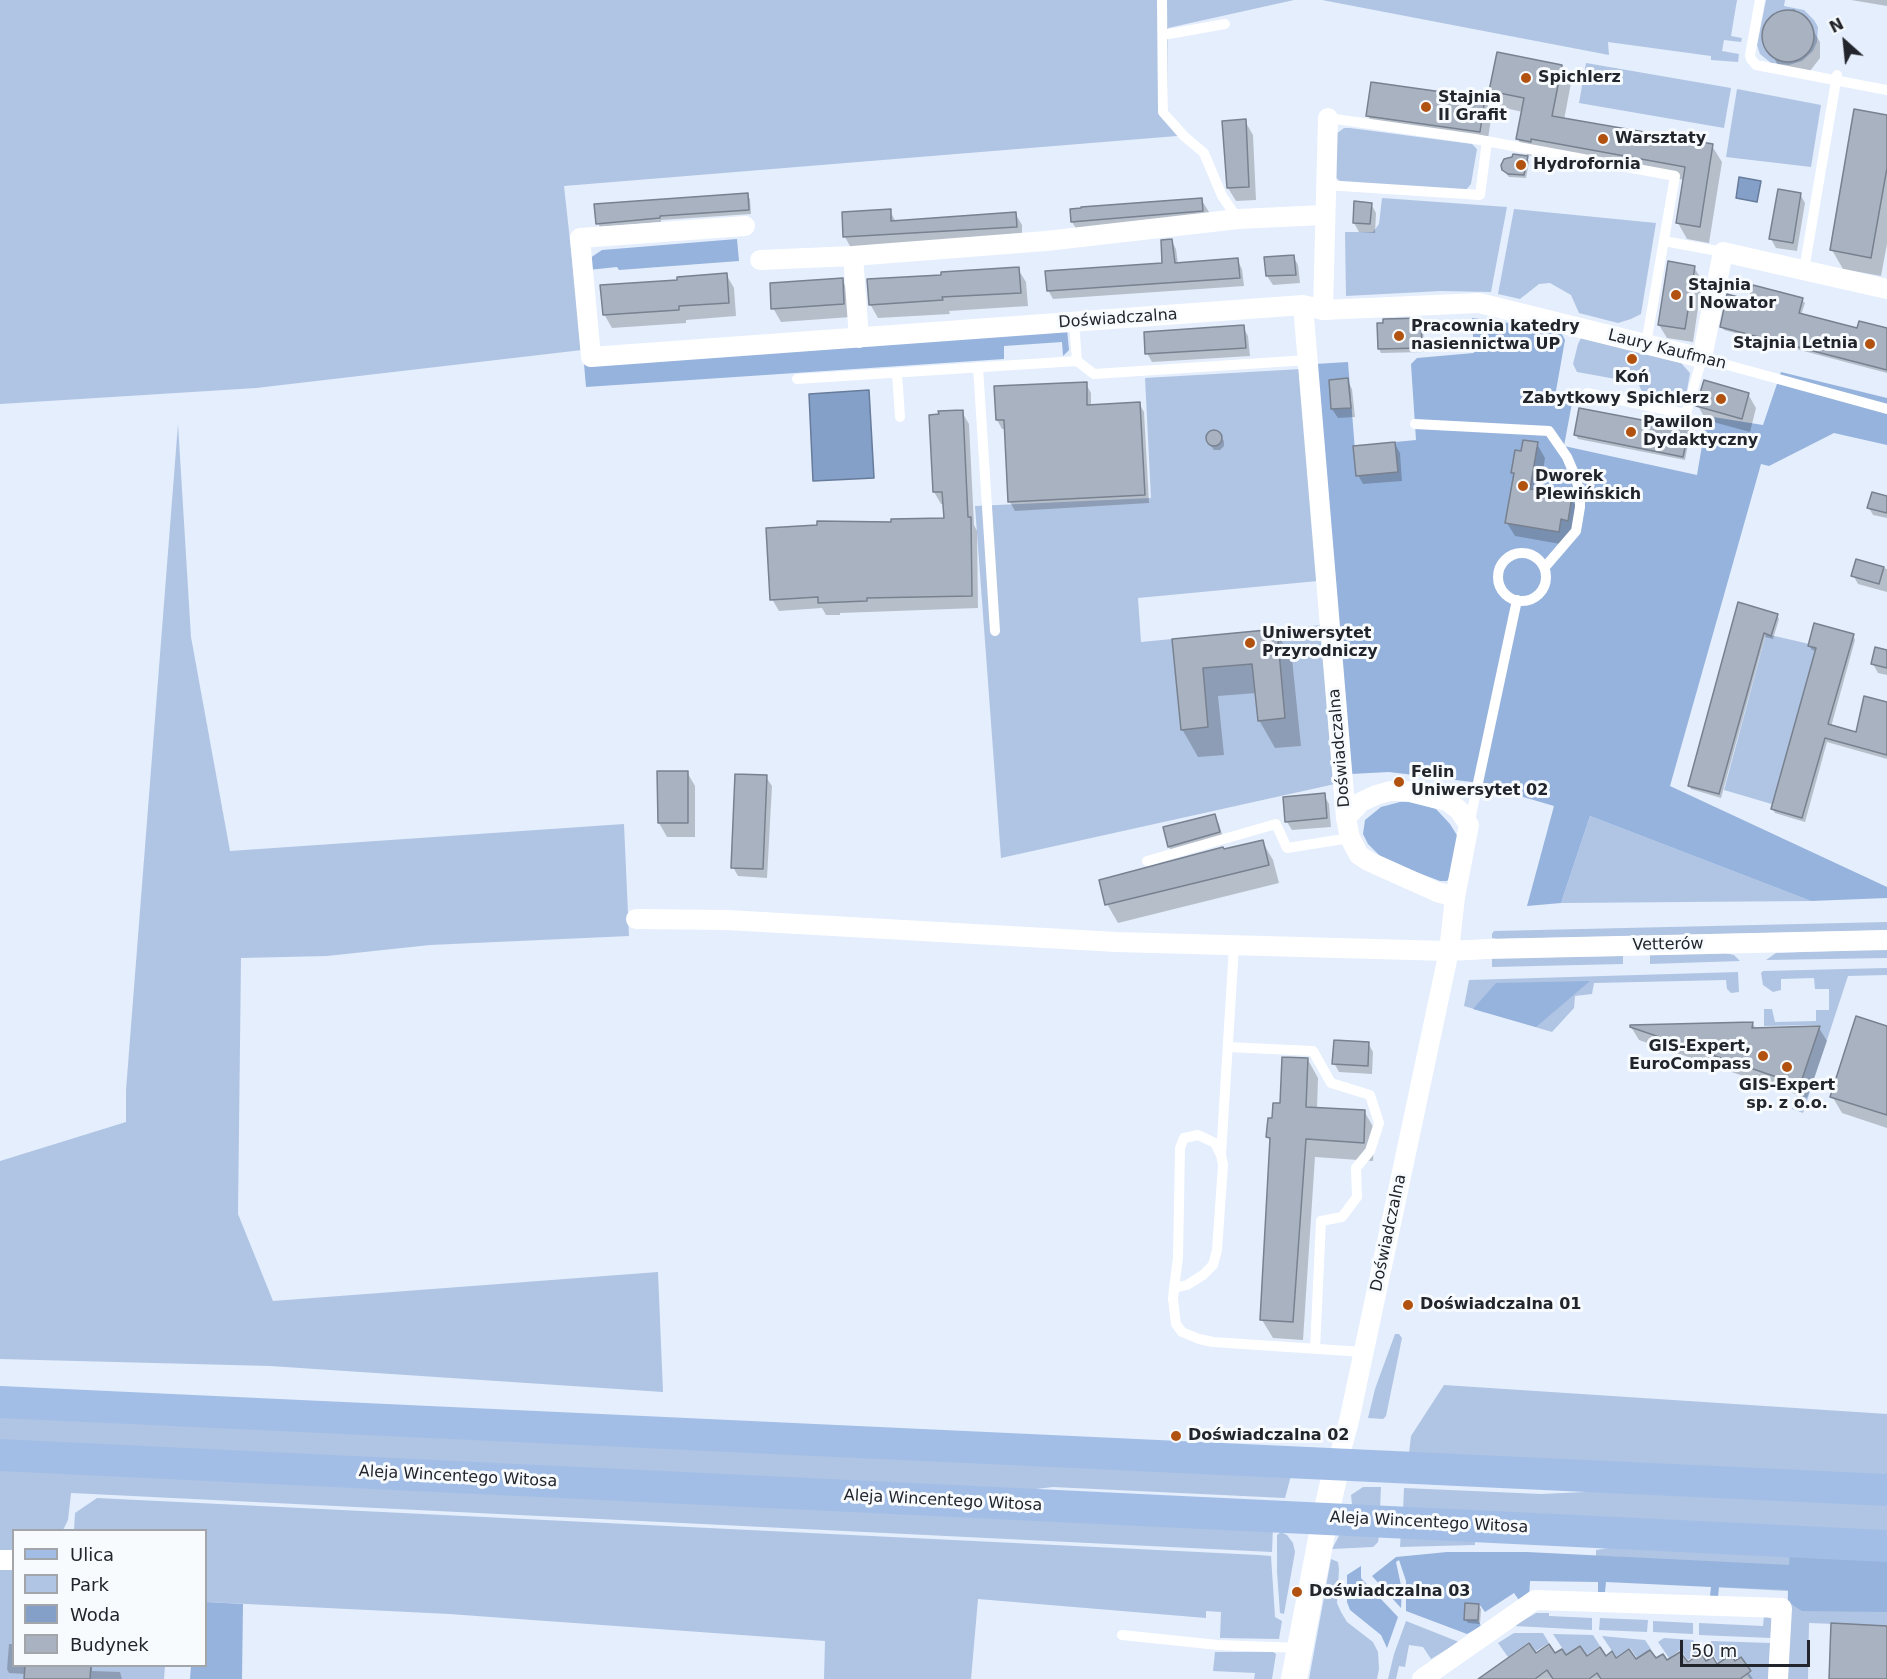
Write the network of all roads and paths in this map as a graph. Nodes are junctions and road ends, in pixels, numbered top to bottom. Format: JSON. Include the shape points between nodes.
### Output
{"nodes":[{"id":1,"x":1162,"y":0,"type":"edge"},
{"id":2,"x":1760,"y":0,"type":"edge"},
{"id":3,"x":1225,"y":24,"type":"dead end"},
{"id":4,"x":1163,"y":35,"type":"junction"},
{"id":5,"x":1836,"y":77,"type":"junction"},
{"id":6,"x":1887,"y":90,"type":"edge"},
{"id":7,"x":1328,"y":118,"type":"joint"},
{"id":8,"x":1487,"y":141,"type":"junction"},
{"id":9,"x":1325,"y":185,"type":"junction"},
{"id":10,"x":1324,"y":215,"type":"junction"},
{"id":11,"x":1238,"y":219,"type":"junction"},
{"id":12,"x":745,"y":226,"type":"dead end"},
{"id":13,"x":1664,"y":241,"type":"junction"},
{"id":14,"x":1723,"y":252,"type":"junction"},
{"id":15,"x":853,"y":255,"type":"junction"},
{"id":16,"x":760,"y":260,"type":"dead end"},
{"id":17,"x":1804,"y":270,"type":"junction"},
{"id":18,"x":1887,"y":289,"type":"edge"},
{"id":19,"x":1303,"y":305,"type":"junction"},
{"id":20,"x":1323,"y":310,"type":"junction"},
{"id":21,"x":1074,"y":322,"type":"junction"},
{"id":22,"x":859,"y":338,"type":"junction"},
{"id":23,"x":1646,"y":344,"type":"junction"},
{"id":24,"x":1702,"y":358,"type":"junction"},
{"id":25,"x":1308,"y":360,"type":"junction"},
{"id":26,"x":1077,"y":361,"type":"junction"},
{"id":27,"x":978,"y":367,"type":"junction"},
{"id":28,"x":897,"y":373,"type":"junction"},
{"id":29,"x":797,"y":379,"type":"dead end"},
{"id":30,"x":1587,"y":393,"type":"dead end"},
{"id":31,"x":1887,"y":409,"type":"edge"},
{"id":32,"x":900,"y":417,"type":"dead end"},
{"id":33,"x":1415,"y":424,"type":"dead end"},
{"id":34,"x":1545,"y":567,"type":"junction"},
{"id":35,"x":1517,"y":600,"type":"junction"},
{"id":36,"x":995,"y":631,"type":"dead end"},
{"id":37,"x":1346,"y":818,"type":"junction"},
{"id":38,"x":1469,"y":825,"type":"junction"},
{"id":39,"x":1350,"y":838,"type":"junction"},
{"id":40,"x":1147,"y":861,"type":"dead end"},
{"id":41,"x":1455,"y":897,"type":"junction"},
{"id":42,"x":636,"y":919,"type":"dead end"},
{"id":43,"x":1887,"y":940,"type":"edge"},
{"id":44,"x":1234,"y":946,"type":"junction"},
{"id":45,"x":1449,"y":951,"type":"junction"},
{"id":46,"x":1228,"y":1047,"type":"junction"},
{"id":47,"x":1221,"y":1155,"type":"junction"},
{"id":48,"x":1174,"y":1288,"type":"junction"},
{"id":49,"x":1315,"y":1349,"type":"junction"},
{"id":50,"x":1363,"y":1352,"type":"junction"},
{"id":51,"x":0,"y":1402,"type":"edge"},
{"id":52,"x":0,"y":1455,"type":"edge"},
{"id":53,"x":1337,"y":1465,"type":"junction"},
{"id":54,"x":1887,"y":1490,"type":"edge"},
{"id":55,"x":1325,"y":1518,"type":"junction"},
{"id":56,"x":1887,"y":1546,"type":"edge"},
{"id":57,"x":1122,"y":1635,"type":"dead end"},
{"id":58,"x":1301,"y":1648,"type":"junction"},
{"id":59,"x":1294,"y":1679,"type":"edge"},
{"id":60,"x":1422,"y":1679,"type":"edge"},
{"id":61,"x":1778,"y":1679,"type":"edge"}],
"edges":[{"from":1,"to":4,"type":"lane"},
{"from":2,"to":5,"type":"lane","via":[[1750,55],[1753,62]]},
{"from":3,"to":4,"type":"lane"},
{"from":4,"to":11,"type":"lane","via":[[1163,111],[1204,153],[1222,196]]},
{"from":5,"to":6,"type":"lane"},
{"from":5,"to":17,"type":"lane"},
{"from":7,"to":8,"type":"lane"},
{"from":7,"to":9,"type":"street"},
{"from":8,"to":9,"type":"lane","via":[[1480,195]]},
{"from":8,"to":13,"type":"lane","via":[[1675,176]]},
{"from":9,"to":10,"type":"street"},
{"from":10,"to":11,"type":"street"},
{"from":10,"to":20,"type":"street"},
{"from":11,"to":15,"type":"street","via":[[1046,242]]},
{"from":12,"to":22,"type":"street","name":"Doświadczalna","via":[[580,238],[591,357]]},
{"from":13,"to":14,"type":"lane"},
{"from":13,"to":23,"type":"lane"},
{"from":14,"to":17,"type":"street"},
{"from":14,"to":24,"type":"street"},
{"from":15,"to":16,"type":"street"},
{"from":15,"to":22,"type":"street"},
{"from":17,"to":18,"type":"street"},
{"from":19,"to":20,"type":"street","name":"Laury Kaufman"},
{"from":19,"to":21,"type":"street","name":"Doświadczalna"},
{"from":19,"to":25,"type":"street","name":"Doświadczalna"},
{"from":20,"to":23,"type":"street","name":"Laury Kaufman","via":[[1479,303]]},
{"from":21,"to":22,"type":"street","name":"Doświadczalna"},
{"from":21,"to":26,"type":"lane"},
{"from":23,"to":24,"type":"street","name":"Laury Kaufman"},
{"from":24,"to":30,"type":"lane","via":[[1686,414]]},
{"from":24,"to":31,"type":"lane","name":"Laury Kaufman"},
{"from":25,"to":26,"type":"lane","via":[[1094,374]]},
{"from":25,"to":37,"type":"street","name":"Doświadczalna"},
{"from":26,"to":27,"type":"lane"},
{"from":27,"to":28,"type":"lane"},
{"from":27,"to":36,"type":"lane"},
{"from":28,"to":29,"type":"lane"},
{"from":28,"to":32,"type":"lane"},
{"from":33,"to":34,"type":"lane","via":[[1550,430],[1576,478],[1580,507],[1576,531]]},
{"from":34,"to":35,"type":"lane","via":[[1542,591],[1529,600]]},
{"from":34,"to":35,"type":"lane","via":[[1535,556],[1525,553],[1505,560],[1498,574],[1499,583],[1507,596]]},
{"from":35,"to":38,"type":"lane"},
{"from":37,"to":38,"type":"street","via":[[1361,802],[1376,795],[1406,791],[1447,801]]},
{"from":37,"to":39,"type":"street","name":"Doświadczalna"},
{"from":38,"to":41,"type":"street"},
{"from":39,"to":40,"type":"lane","via":[[1287,848],[1276,824]]},
{"from":39,"to":41,"type":"street","name":"Doświadczalna","via":[[1368,861]]},
{"from":41,"to":45,"type":"street","name":"Doświadczalna"},
{"from":42,"to":44,"type":"street","name":"Vetterów","via":[[727,920]]},
{"from":43,"to":45,"type":"street","name":"Vetterów"},
{"from":44,"to":45,"type":"street","name":"Vetterów"},
{"from":44,"to":46,"type":"lane"},
{"from":45,"to":50,"type":"street","name":"Doświadczalna"},
{"from":46,"to":47,"type":"lane"},
{"from":46,"to":49,"type":"lane","via":[[1313,1051],[1331,1083],[1370,1095],[1379,1123],[1370,1151],[1356,1168],[1357,1197],[1342,1217],[1320,1221]]},
{"from":47,"to":48,"type":"lane","via":[[1213,1265],[1188,1285]]},
{"from":47,"to":48,"type":"lane","via":[[1215,1143],[1198,1135],[1184,1138],[1180,1148]]},
{"from":48,"to":49,"type":"lane","via":[[1176,1324],[1182,1332],[1199,1340]]},
{"from":49,"to":50,"type":"lane"},
{"from":50,"to":53,"type":"street","name":"Doświadczalna"},
{"from":51,"to":53,"type":"main road"},
{"from":52,"to":55,"type":"main road","name":"Aleja Wincentego Witosa"},
{"from":53,"to":54,"type":"main road"},
{"from":53,"to":55,"type":"street","name":"Doświadczalna"},
{"from":55,"to":56,"type":"main road","name":"Aleja Wincentego Witosa"},
{"from":55,"to":58,"type":"street","name":"Doświadczalna"},
{"from":57,"to":58,"type":"lane","via":[[1218,1645]]},
{"from":58,"to":59,"type":"street","name":"Doświadczalna"},
{"from":60,"to":61,"type":"street","via":[[1534,1600],[1782,1608]]}]}
